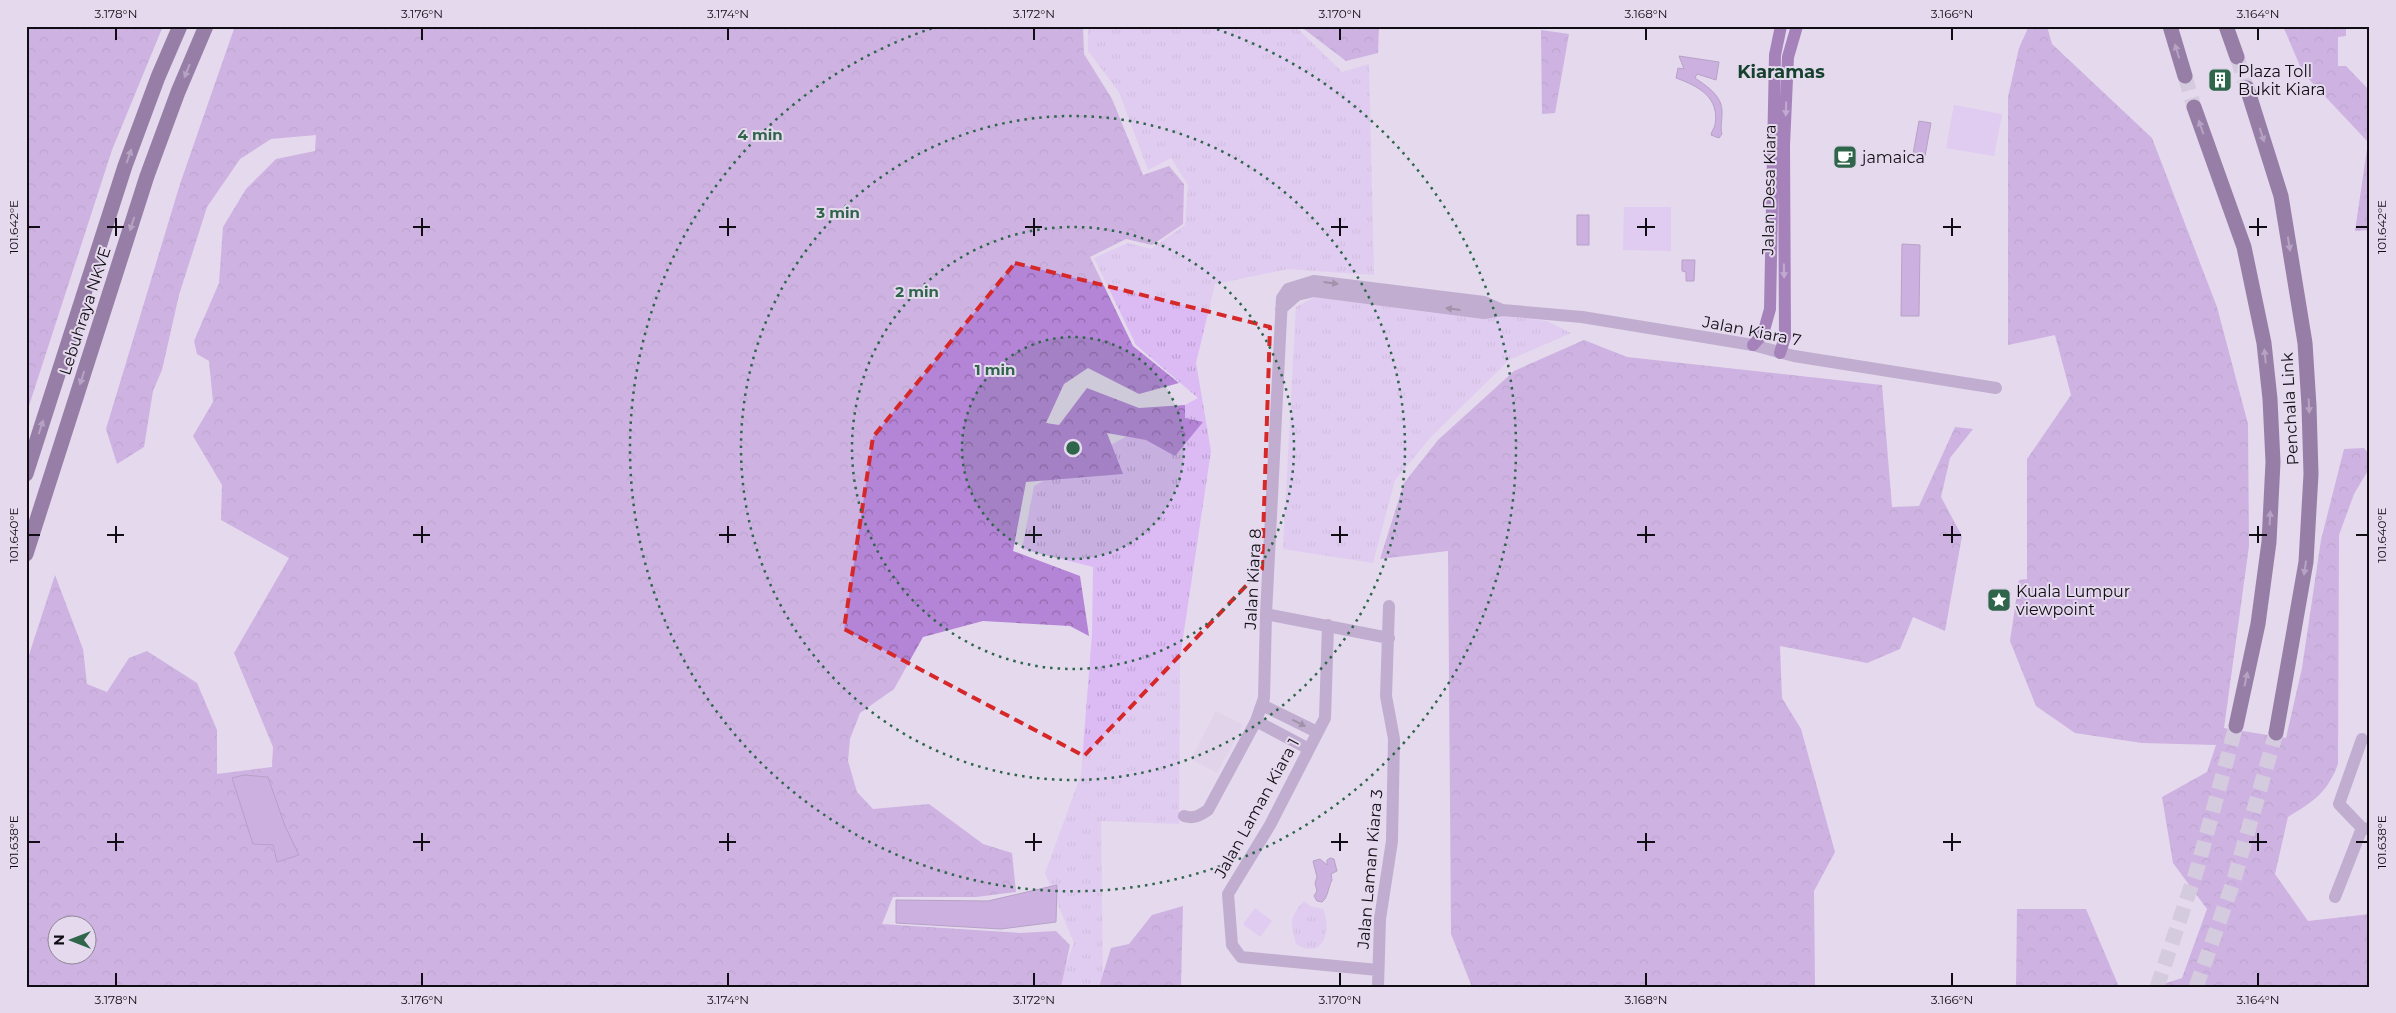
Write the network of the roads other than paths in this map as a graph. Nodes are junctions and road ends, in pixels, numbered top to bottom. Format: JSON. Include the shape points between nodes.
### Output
{"nodes":[{"id":1,"x":180,"y":26,"type":"edge"},
{"id":2,"x":206,"y":26,"type":"edge"},
{"id":3,"x":1781,"y":26,"type":"edge"},
{"id":4,"x":1797,"y":26,"type":"edge"},
{"id":5,"x":2170,"y":26,"type":"edge"},
{"id":6,"x":2226,"y":26,"type":"edge"},
{"id":7,"x":2237,"y":57,"type":"tunnel mouth"},
{"id":8,"x":2185,"y":76,"type":"tunnel mouth"},
{"id":9,"x":2247,"y":88,"type":"tunnel mouth"},
{"id":10,"x":2194,"y":107,"type":"tunnel mouth"},
{"id":11,"x":1502,"y":310,"type":"joint"},
{"id":12,"x":1753,"y":345,"type":"junction"},
{"id":13,"x":1780,"y":353,"type":"junction"},
{"id":14,"x":1996,"y":388,"type":"dead end"},
{"id":15,"x":26,"y":474,"type":"edge"},
{"id":16,"x":26,"y":554,"type":"edge"},
{"id":17,"x":1389,"y":606,"type":"dead end"},
{"id":18,"x":1266,"y":614,"type":"junction"},
{"id":19,"x":1328,"y":625,"type":"junction"},
{"id":20,"x":1388,"y":638,"type":"junction"},
{"id":21,"x":1262,"y":705,"type":"junction"},
{"id":22,"x":1256,"y":721,"type":"junction"},
{"id":23,"x":2236,"y":726,"type":"tunnel mouth"},
{"id":24,"x":1317,"y":732,"type":"junction"},
{"id":25,"x":2276,"y":733,"type":"tunnel mouth"},
{"id":26,"x":2362,"y":739,"type":"dead end"},
{"id":27,"x":1309,"y":749,"type":"junction"},
{"id":28,"x":1184,"y":816,"type":"dead end"},
{"id":29,"x":2366,"y":828,"type":"edge"},
{"id":30,"x":2335,"y":897,"type":"dead end"},
{"id":31,"x":1378,"y":970,"type":"junction"},
{"id":32,"x":1378,"y":987,"type":"edge"}],
"edges":[{"from":15,"to":1,"type":"highway","name":"Lebuhraya NKVE","one_way":true,"via":[[125,166]]},
{"from":2,"to":16,"type":"highway","name":"Lebuhraya NKVE","one_way":true,"via":[[148,176]]},
{"from":3,"to":12,"type":"main road","name":"Jalan Desa Kiara","via":[[1775,55],[1770,309],[1767,325]]},
{"from":4,"to":13,"type":"main road","name":"Jalan Desa Kiara","one_way":true,"via":[[1788,57],[1784,145],[1785,337]]},
{"from":8,"to":5,"type":"highway","one_way":true},
{"from":6,"to":7,"type":"highway"},
{"from":9,"to":25,"type":"highway","name":"Penchala Link","one_way":true,"via":[[2281,196],[2305,343],[2309,406],[2311,474],[2306,562]]},
{"from":23,"to":10,"type":"highway","name":"Penchala Link","one_way":true,"via":[[2258,624],[2269,542],[2273,462],[2270,399],[2264,343],[2244,247]]},
{"from":11,"to":12,"type":"street","name":"Jalan Kiara 7","via":[[1582,317]]},
{"from":11,"to":18,"type":"street","name":"Jalan Kiara 8","via":[[1484,302],[1314,281],[1288,289],[1282,298],[1281,309]]},
{"from":12,"to":13,"type":"street","name":"Jalan Kiara 7"},
{"from":13,"to":14,"type":"street","name":"Jalan Kiara 7"},
{"from":17,"to":20,"type":"street","name":"Jalan Laman Kiara 3"},
{"from":18,"to":19,"type":"street"},
{"from":18,"to":21,"type":"street","name":"Jalan Kiara 8"},
{"from":19,"to":20,"type":"street"},
{"from":19,"to":24,"type":"street","name":"Jalan Laman Kiara 1","via":[[1325,718]]},
{"from":20,"to":31,"type":"street","name":"Jalan Laman Kiara 3","via":[[1386,696],[1394,739],[1392,841],[1380,919]]},
{"from":21,"to":22,"type":"street","name":"Jalan Kiara 8"},
{"from":21,"to":24,"type":"street","one_way":true},
{"from":22,"to":27,"type":"street"},
{"from":22,"to":28,"type":"street","name":"Jalan Kiara 8","via":[[1208,810],[1192,818]]},
{"from":24,"to":27,"type":"street","name":"Jalan Laman Kiara 1"},
{"from":26,"to":29,"type":"street","via":[[2339,804]]},
{"from":27,"to":31,"type":"street","name":"Jalan Laman Kiara 1","via":[[1270,825],[1228,894],[1232,945],[1241,957]]},
{"from":29,"to":30,"type":"street"},
{"from":31,"to":32,"type":"street","name":"Jalan Laman Kiara 3"}]}
